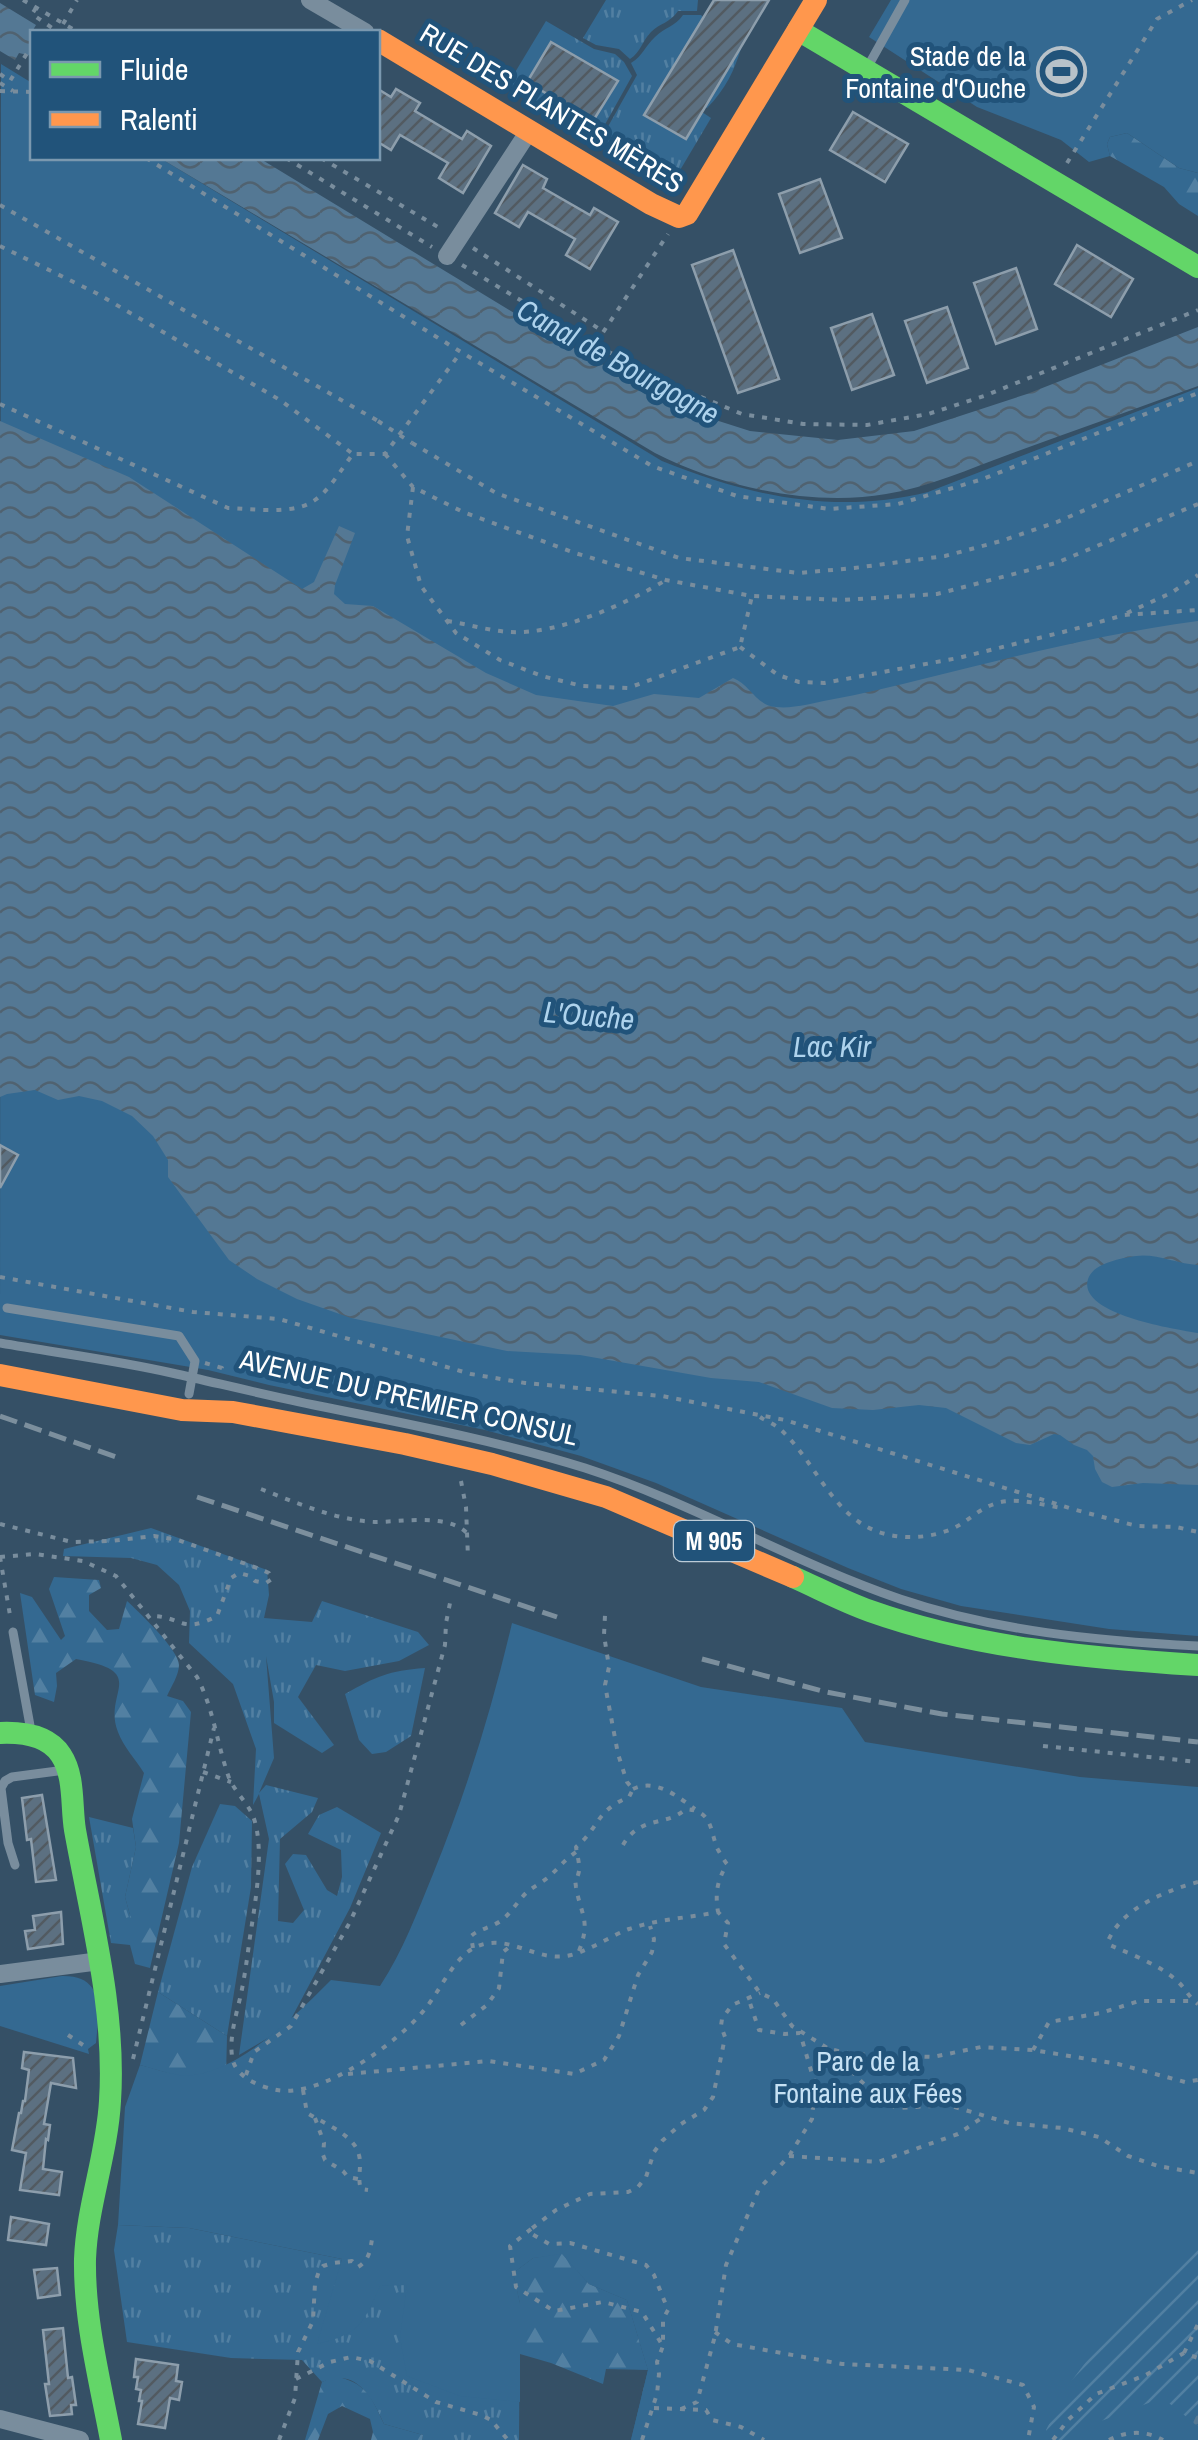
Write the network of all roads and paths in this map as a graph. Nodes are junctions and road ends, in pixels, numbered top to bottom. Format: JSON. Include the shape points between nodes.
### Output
{"nodes":[{"id":1,"x":23,"y":0,"type":"edge"},
{"id":2,"x":77,"y":0,"type":"edge"},
{"id":3,"x":310,"y":0,"type":"edge"},
{"id":4,"x":816,"y":0,"type":"edge"},
{"id":5,"x":905,"y":0,"type":"edge"},
{"id":6,"x":1192,"y":0,"type":"edge"},
{"id":7,"x":36,"y":8,"type":"junction"},
{"id":8,"x":45,"y":24,"type":"junction"},
{"id":9,"x":63,"y":24,"type":"junction"},
{"id":10,"x":41,"y":30,"type":"edge"},
{"id":11,"x":55,"y":30,"type":"edge"},
{"id":12,"x":74,"y":30,"type":"edge"},
{"id":13,"x":362,"y":30,"type":"edge"},
{"id":14,"x":798,"y":30,"type":"junction"},
{"id":15,"x":380,"y":41,"type":"edge"},
{"id":16,"x":30,"y":48,"type":"edge"},
{"id":17,"x":866,"y":70,"type":"junction"},
{"id":18,"x":0,"y":74,"type":"edge"},
{"id":19,"x":0,"y":86,"type":"edge"},
{"id":20,"x":30,"y":92,"type":"edge"},
{"id":21,"x":529,"y":130,"type":"junction"},
{"id":22,"x":149,"y":160,"type":"edge"},
{"id":23,"x":1055,"y":182,"type":"junction"},
{"id":24,"x":0,"y":204,"type":"edge"},
{"id":25,"x":678,"y":217,"type":"junction"},
{"id":26,"x":0,"y":246,"type":"edge"},
{"id":27,"x":448,"y":256,"type":"dead end"},
{"id":28,"x":1198,"y":267,"type":"edge"},
{"id":29,"x":1198,"y":310,"type":"edge"},
{"id":30,"x":462,"y":352,"type":"junction"},
{"id":31,"x":1198,"y":393,"type":"edge"},
{"id":32,"x":0,"y":404,"type":"edge"},
{"id":33,"x":354,"y":454,"type":"junction"},
{"id":34,"x":385,"y":454,"type":"junction"},
{"id":35,"x":1198,"y":460,"type":"edge"},
{"id":36,"x":414,"y":487,"type":"junction"},
{"id":37,"x":1198,"y":504,"type":"edge"},
{"id":38,"x":1198,"y":575,"type":"edge"},
{"id":39,"x":666,"y":580,"type":"junction"},
{"id":40,"x":752,"y":596,"type":"junction"},
{"id":41,"x":1198,"y":610,"type":"edge"},
{"id":42,"x":1124,"y":615,"type":"junction"},
{"id":43,"x":447,"y":621,"type":"junction"},
{"id":44,"x":740,"y":647,"type":"junction"},
{"id":45,"x":0,"y":1277,"type":"edge"},
{"id":46,"x":6,"y":1308,"type":"dead end"},
{"id":47,"x":0,"y":1343,"type":"edge"},
{"id":48,"x":0,"y":1360,"type":"edge"},
{"id":49,"x":0,"y":1375,"type":"edge"},
{"id":50,"x":184,"y":1393,"type":"junction"},
{"id":51,"x":755,"y":1414,"type":"junction"},
{"id":52,"x":457,"y":1456,"type":"junction"},
{"id":53,"x":261,"y":1489,"type":"dead end"},
{"id":54,"x":1076,"y":1510,"type":"junction"},
{"id":55,"x":0,"y":1524,"type":"edge"},
{"id":56,"x":1198,"y":1532,"type":"edge"},
{"id":57,"x":467,"y":1533,"type":"junction"},
{"id":58,"x":0,"y":1557,"type":"edge"},
{"id":59,"x":468,"y":1558,"type":"dead end"},
{"id":60,"x":450,"y":1603,"type":"dead end"},
{"id":61,"x":605,"y":1615,"type":"dead end"},
{"id":62,"x":148,"y":1616,"type":"junction"},
{"id":63,"x":13,"y":1632,"type":"joint"},
{"id":64,"x":1198,"y":1646,"type":"edge"},
{"id":65,"x":1198,"y":1665,"type":"edge"},
{"id":66,"x":215,"y":1726,"type":"junction"},
{"id":67,"x":0,"y":1733,"type":"edge"},
{"id":68,"x":31,"y":1734,"type":"junction"},
{"id":69,"x":1044,"y":1746,"type":"dead end"},
{"id":70,"x":1198,"y":1762,"type":"edge"},
{"id":71,"x":68,"y":1770,"type":"junction"},
{"id":72,"x":202,"y":1772,"type":"junction"},
{"id":73,"x":231,"y":1782,"type":"junction"},
{"id":74,"x":633,"y":1789,"type":"junction"},
{"id":75,"x":695,"y":1809,"type":"junction"},
{"id":76,"x":623,"y":1844,"type":"dead end"},
{"id":77,"x":577,"y":1851,"type":"junction"},
{"id":78,"x":15,"y":1865,"type":"dead end"},
{"id":79,"x":1198,"y":1882,"type":"edge"},
{"id":80,"x":718,"y":1912,"type":"junction"},
{"id":81,"x":649,"y":1924,"type":"junction"},
{"id":82,"x":512,"y":1945,"type":"junction"},
{"id":83,"x":473,"y":1948,"type":"junction"},
{"id":84,"x":578,"y":1951,"type":"junction"},
{"id":85,"x":100,"y":1961,"type":"junction"},
{"id":86,"x":0,"y":1974,"type":"edge"},
{"id":87,"x":760,"y":1994,"type":"junction"},
{"id":88,"x":748,"y":1997,"type":"junction"},
{"id":89,"x":1195,"y":2002,"type":"edge"},
{"id":90,"x":461,"y":2025,"type":"dead end"},
{"id":91,"x":800,"y":2033,"type":"junction"},
{"id":92,"x":68,"y":2035,"type":"dead end"},
{"id":93,"x":829,"y":2049,"type":"junction"},
{"id":94,"x":1033,"y":2050,"type":"junction"},
{"id":95,"x":91,"y":2051,"type":"dead end"},
{"id":96,"x":344,"y":2074,"type":"junction"},
{"id":97,"x":245,"y":2078,"type":"junction"},
{"id":98,"x":1198,"y":2080,"type":"edge"},
{"id":99,"x":303,"y":2090,"type":"junction"},
{"id":100,"x":110,"y":2096,"type":"junction"},
{"id":101,"x":982,"y":2117,"type":"junction"},
{"id":102,"x":315,"y":2118,"type":"junction"},
{"id":103,"x":789,"y":2156,"type":"junction"},
{"id":104,"x":1198,"y":2173,"type":"edge"},
{"id":105,"x":358,"y":2179,"type":"junction"},
{"id":106,"x":368,"y":2190,"type":"dead end"},
{"id":107,"x":531,"y":2229,"type":"junction"},
{"id":108,"x":373,"y":2234,"type":"dead end"},
{"id":109,"x":1198,"y":2324,"type":"edge"},
{"id":110,"x":716,"y":2332,"type":"junction"},
{"id":111,"x":663,"y":2346,"type":"junction"},
{"id":112,"x":1184,"y":2353,"type":"junction"},
{"id":113,"x":1198,"y":2358,"type":"edge"},
{"id":114,"x":296,"y":2379,"type":"junction"},
{"id":115,"x":654,"y":2408,"type":"junction"},
{"id":116,"x":681,"y":2409,"type":"junction"},
{"id":117,"x":0,"y":2419,"type":"edge"},
{"id":118,"x":80,"y":2440,"type":"edge"},
{"id":119,"x":111,"y":2440,"type":"edge"},
{"id":120,"x":279,"y":2440,"type":"edge"},
{"id":121,"x":508,"y":2440,"type":"edge"},
{"id":122,"x":642,"y":2440,"type":"edge"},
{"id":123,"x":764,"y":2440,"type":"edge"},
{"id":124,"x":1028,"y":2440,"type":"edge"},
{"id":125,"x":1053,"y":2440,"type":"edge"},
{"id":126,"x":1109,"y":2440,"type":"edge"},
{"id":127,"x":1163,"y":2440,"type":"edge"}],
"edges":[{"from":1,"to":7,"type":"path"},
{"from":2,"to":9,"type":"path"},
{"from":3,"to":13,"type":"street"},
{"from":4,"to":14,"type":"street","name":"RUE DES PLANTES MÈRES"},
{"from":5,"to":17,"type":"lane"},
{"from":6,"to":23,"type":"path","via":[[1157,18]]},
{"from":7,"to":8,"type":"path","via":[[32,14]]},
{"from":7,"to":9,"type":"path"},
{"from":8,"to":10,"type":"path"},
{"from":8,"to":11,"type":"path"},
{"from":9,"to":12,"type":"path"},
{"from":14,"to":17,"type":"street"},
{"from":14,"to":25,"type":"street","name":"RUE DES PLANTES MÈRES","via":[[687,214]]},
{"from":15,"to":21,"type":"street","name":"RUE DES PLANTES MÈRES"},
{"from":16,"to":18,"type":"path","via":[[10,80]]},
{"from":17,"to":23,"type":"street"},
{"from":19,"to":20,"type":"path"},
{"from":21,"to":25,"type":"street","name":"RUE DES PLANTES MÈRES"},
{"from":21,"to":27,"type":"street"},
{"from":22,"to":30,"type":"path"},
{"from":23,"to":28,"type":"street"},
{"from":24,"to":35,"type":"path","bridge":true,"via":[[496,493],[679,558],[800,573],[945,556],[1057,522]]},
{"from":25,"to":29,"type":"path","via":[[595,344],[742,414],[867,426],[928,414]]},
{"from":26,"to":33,"type":"path","via":[[248,381]]},
{"from":30,"to":31,"type":"path","via":[[652,466],[737,496],[829,509],[898,504],[983,480]]},
{"from":30,"to":34,"type":"path"},
{"from":32,"to":33,"type":"path","via":[[228,508],[308,505]]},
{"from":33,"to":34,"type":"path"},
{"from":34,"to":36,"type":"path"},
{"from":36,"to":39,"type":"path","via":[[463,512]]},
{"from":36,"to":43,"type":"path","via":[[407,536],[420,586]]},
{"from":37,"to":40,"type":"path","via":[[1056,563],[937,594]]},
{"from":38,"to":42,"type":"path"},
{"from":39,"to":40,"type":"path"},
{"from":39,"to":43,"type":"path","via":[[633,600],[563,625],[512,632]]},
{"from":40,"to":44,"type":"path"},
{"from":41,"to":42,"type":"path"},
{"from":42,"to":44,"type":"path","via":[[958,658],[824,683],[778,675]]},
{"from":43,"to":44,"type":"path","via":[[500,660],[582,686],[628,688]]},
{"from":45,"to":51,"type":"path","via":[[193,1312],[279,1319],[471,1374]]},
{"from":46,"to":50,"type":"lane","via":[[180,1336],[195,1361]]},
{"from":47,"to":50,"type":"lane","name":"AVENUE DU PREMIER CONSUL","number":"M 905","via":[[171,1372]]},
{"from":48,"to":50,"type":"street","name":"AVENUE DU PREMIER CONSUL","number":"M 905"},
{"from":49,"to":50,"type":"street","name":"AVENUE DU PREMIER CONSUL","number":"M 905"},
{"from":50,"to":52,"type":"street","name":"AVENUE DU PREMIER CONSUL","number":"M 905","via":[[228,1411]]},
{"from":50,"to":64,"type":"lane","name":"AVENUE DU PREMIER CONSUL","number":"M 905","via":[[450,1432],[567,1462],[933,1608],[1034,1630]]},
{"from":51,"to":54,"type":"path"},
{"from":51,"to":54,"type":"path","via":[[779,1428],[838,1503],[877,1532],[928,1536],[1010,1500]]},
{"from":52,"to":57,"type":"path"},
{"from":52,"to":65,"type":"street","name":"AVENUE DU PREMIER CONSUL","number":"M 905","via":[[606,1497],[870,1611],[954,1635]]},
{"from":53,"to":57,"type":"path","via":[[314,1510],[372,1522],[423,1520]]},
{"from":54,"to":56,"type":"path"},
{"from":55,"to":62,"type":"path","via":[[72,1542],[178,1540],[272,1578],[230,1578],[217,1616],[205,1622]]},
{"from":57,"to":59,"type":"path"},
{"from":58,"to":62,"type":"path","via":[[83,1561],[116,1576]]},
{"from":58,"to":63,"type":"path"},
{"from":60,"to":97,"type":"path","via":[[445,1646],[398,1815],[350,1922],[291,2026],[254,2052]]},
{"from":61,"to":74,"type":"path","via":[[605,1685],[618,1754]]},
{"from":62,"to":66,"type":"path","via":[[198,1677]]},
{"from":63,"to":68,"type":"lane"},
{"from":66,"to":72,"type":"path"},
{"from":66,"to":73,"type":"path"},
{"from":67,"to":68,"type":"street"},
{"from":68,"to":71,"type":"street","via":[[59,1752]]},
{"from":69,"to":70,"type":"path"},
{"from":71,"to":78,"type":"lane","via":[[5,1781]]},
{"from":71,"to":85,"type":"street"},
{"from":72,"to":73,"type":"path"},
{"from":72,"to":100,"type":"path","via":[[130,2072]]},
{"from":73,"to":97,"type":"path","via":[[246,1801],[258,1838],[232,2058]]},
{"from":74,"to":75,"type":"path","via":[[663,1788]]},
{"from":74,"to":77,"type":"path","via":[[596,1821]]},
{"from":75,"to":76,"type":"path","via":[[651,1821]]},
{"from":75,"to":80,"type":"path","via":[[712,1823],[726,1864],[718,1881]]},
{"from":77,"to":83,"type":"path","via":[[514,1910],[470,1936]]},
{"from":77,"to":84,"type":"path","via":[[576,1890],[586,1933]]},
{"from":79,"to":89,"type":"path","via":[[1133,1910],[1108,1941],[1162,1970]]},
{"from":80,"to":81,"type":"path"},
{"from":80,"to":87,"type":"path","via":[[728,1923],[724,1944]]},
{"from":81,"to":84,"type":"path"},
{"from":81,"to":96,"type":"path","via":[[652,1952],[604,2060],[574,2074],[488,2061]]},
{"from":82,"to":83,"type":"path","via":[[496,1941]]},
{"from":82,"to":84,"type":"path","via":[[566,1956]]},
{"from":82,"to":90,"type":"path","via":[[503,1952],[498,1988]]},
{"from":83,"to":96,"type":"path","via":[[408,2027]]},
{"from":85,"to":86,"type":"street"},
{"from":85,"to":100,"type":"street"},
{"from":87,"to":88,"type":"path"},
{"from":87,"to":91,"type":"path","via":[[773,1999]]},
{"from":88,"to":91,"type":"path","via":[[759,2030]]},
{"from":88,"to":107,"type":"path","via":[[722,2019],[725,2037],[713,2097],[662,2142],[638,2187],[590,2194]]},
{"from":89,"to":94,"type":"path","via":[[1139,2001],[1049,2022]]},
{"from":91,"to":93,"type":"path"},
{"from":91,"to":103,"type":"path","via":[[816,2084],[812,2119]]},
{"from":92,"to":95,"type":"path"},
{"from":93,"to":94,"type":"path","via":[[933,2056],[981,2047]]},
{"from":93,"to":101,"type":"path","via":[[897,2108],[948,2105]]},
{"from":94,"to":98,"type":"path"},
{"from":96,"to":99,"type":"path"},
{"from":97,"to":99,"type":"path"},
{"from":99,"to":102,"type":"path","via":[[307,2113]]},
{"from":100,"to":119,"type":"street","via":[[86,2281]]},
{"from":101,"to":103,"type":"path","via":[[958,2134],[878,2162]]},
{"from":101,"to":104,"type":"path","via":[[1098,2137],[1128,2156]]},
{"from":102,"to":105,"type":"path","via":[[325,2160]]},
{"from":102,"to":105,"type":"path","via":[[354,2143]]},
{"from":103,"to":110,"type":"path","via":[[760,2190],[726,2264]]},
{"from":105,"to":106,"type":"path"},
{"from":107,"to":111,"type":"path","via":[[549,2244],[570,2243],[646,2265],[668,2310]]},
{"from":107,"to":111,"type":"path","via":[[510,2246],[516,2288],[554,2311],[603,2302],[642,2312]]},
{"from":108,"to":114,"type":"path","via":[[365,2263],[342,2261],[319,2271]]},
{"from":109,"to":112,"type":"path"},
{"from":110,"to":116,"type":"path","via":[[697,2402]]},
{"from":110,"to":124,"type":"path","via":[[732,2344],[842,2364],[968,2370],[1023,2385],[1034,2406]]},
{"from":111,"to":115,"type":"path"},
{"from":112,"to":113,"type":"path"},
{"from":112,"to":125,"type":"path","via":[[1096,2394]]},
{"from":114,"to":120,"type":"path"},
{"from":114,"to":121,"type":"path","via":[[330,2362],[370,2361],[436,2402],[492,2420]]},
{"from":115,"to":116,"type":"path"},
{"from":115,"to":122,"type":"path"},
{"from":116,"to":123,"type":"path","via":[[706,2410],[712,2420]]},
{"from":117,"to":118,"type":"street"},
{"from":126,"to":127,"type":"path","via":[[1135,2432]]}]}
